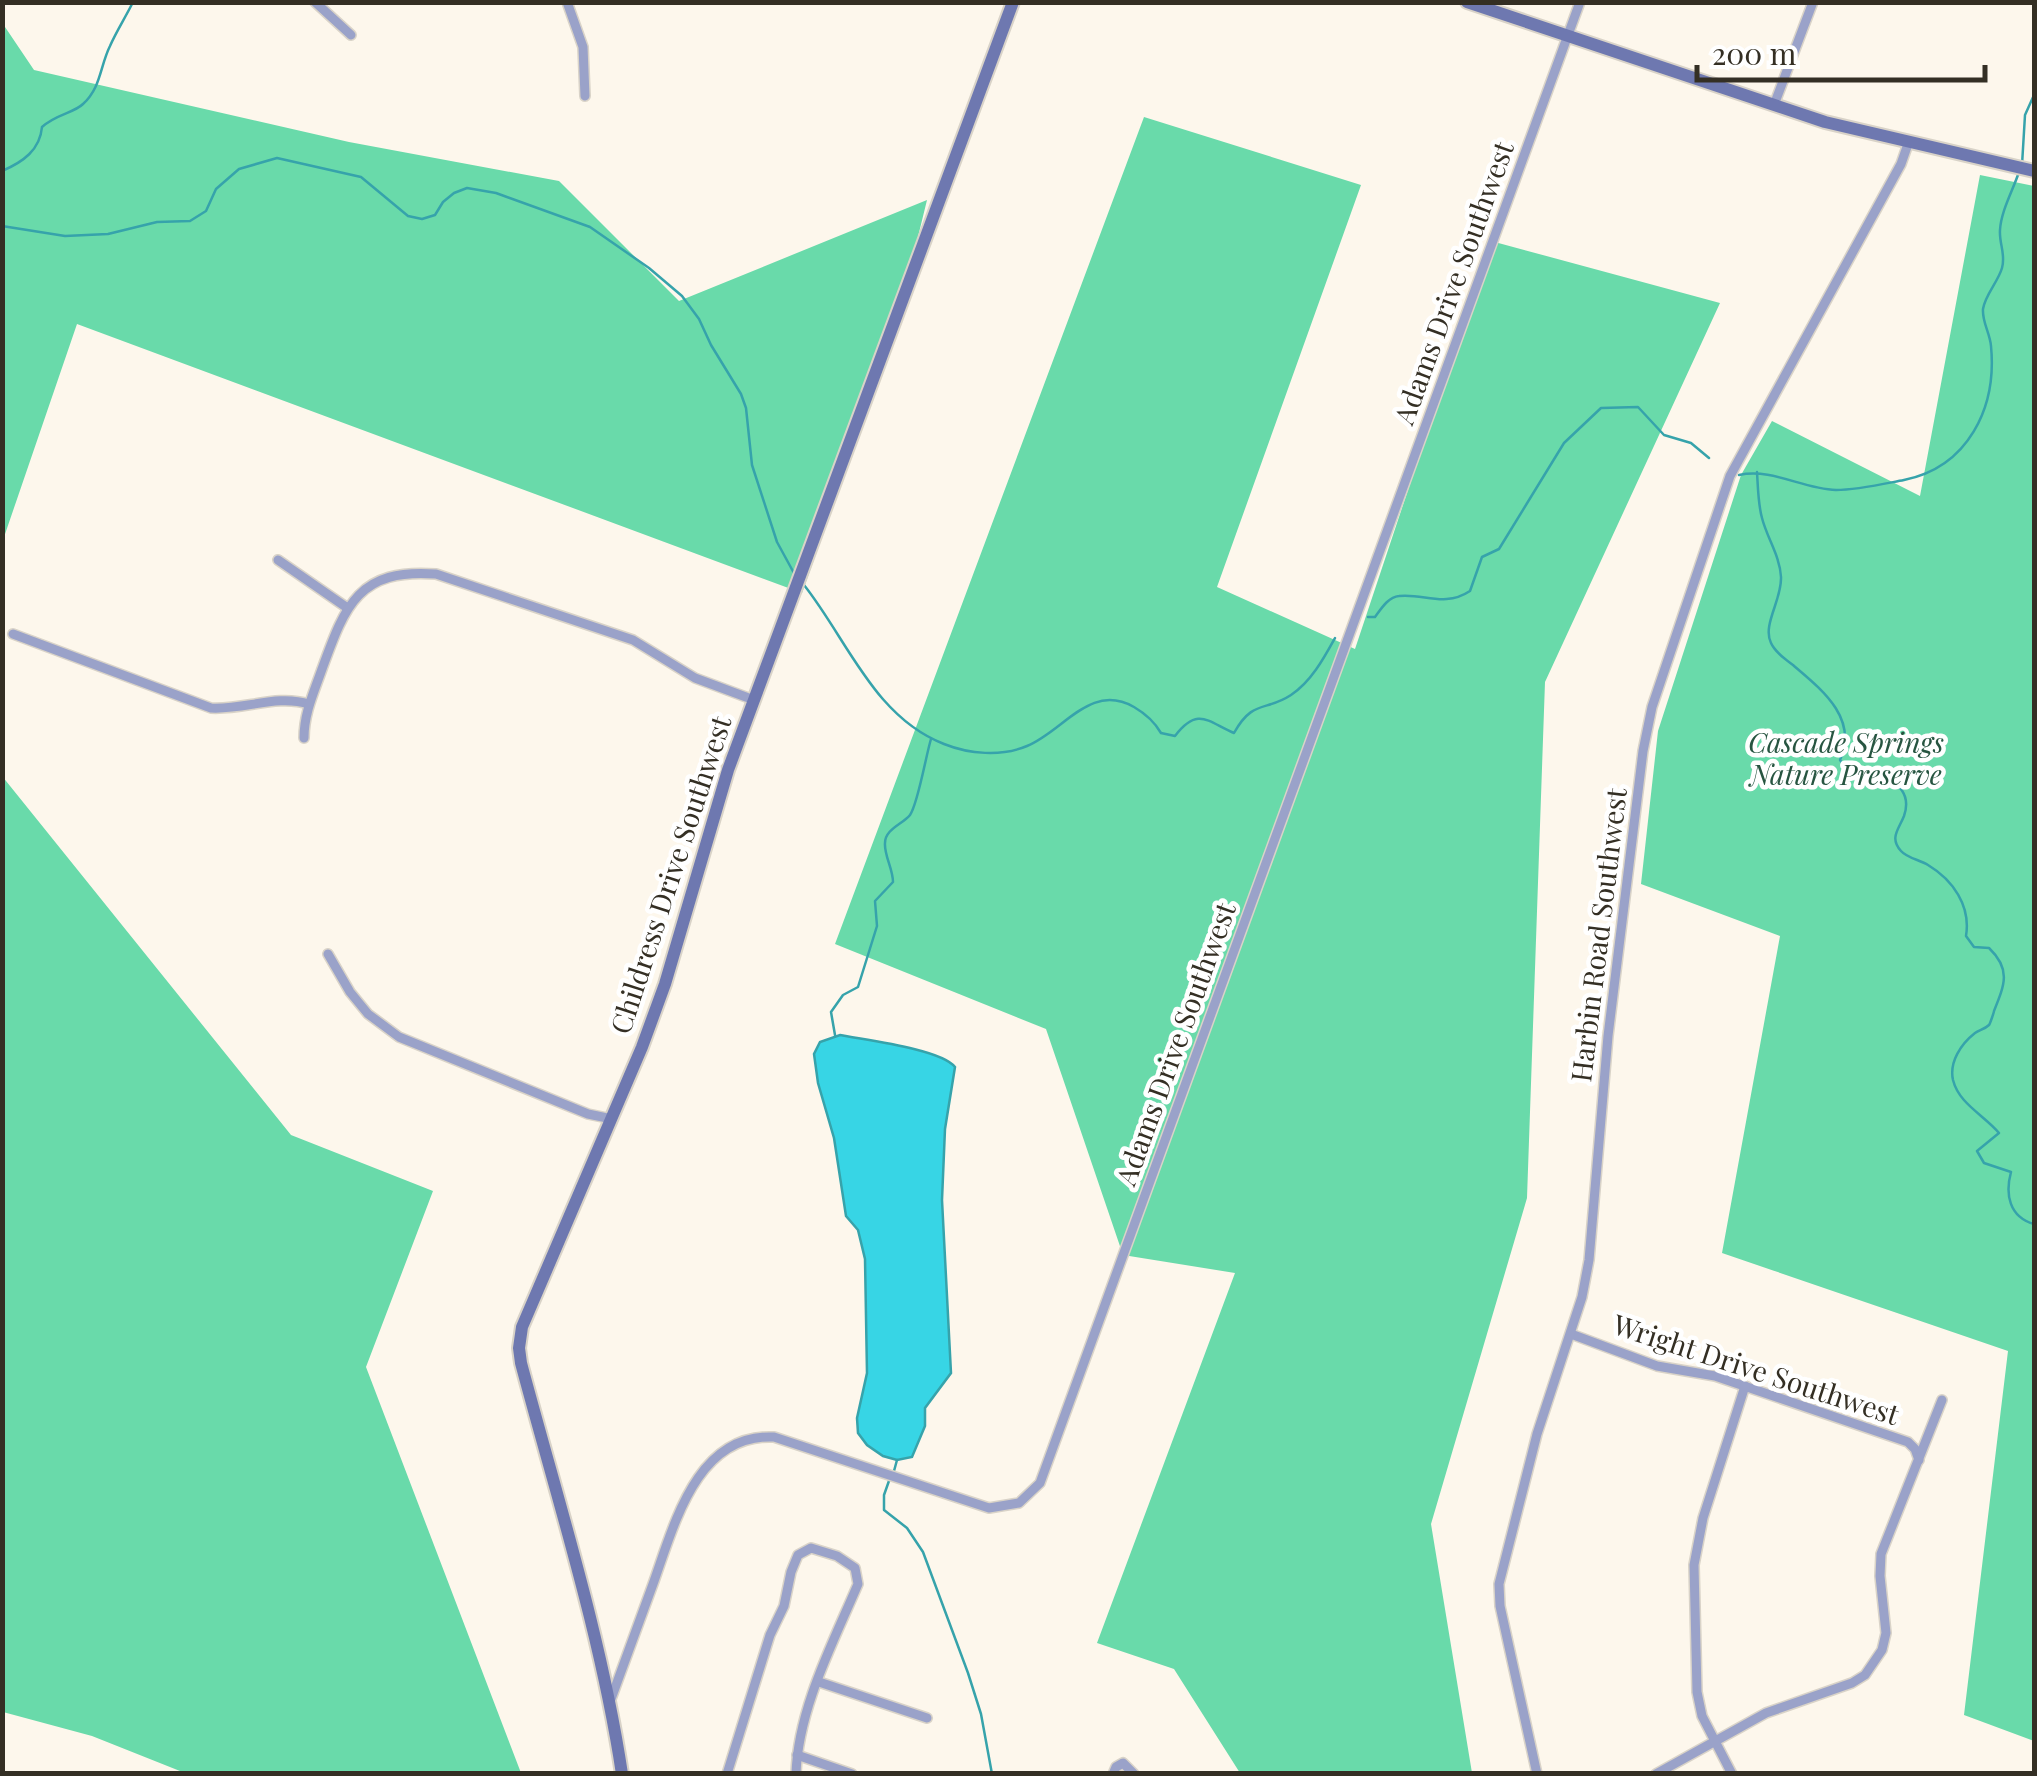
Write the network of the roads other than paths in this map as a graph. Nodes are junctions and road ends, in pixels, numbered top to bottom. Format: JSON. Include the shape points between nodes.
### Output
{"nodes":[{"id":1,"x":315,"y":2,"type":"edge"},
{"id":2,"x":567,"y":2,"type":"edge"},
{"id":3,"x":1013,"y":2,"type":"edge"},
{"id":4,"x":1468,"y":2,"type":"edge"},
{"id":5,"x":1580,"y":2,"type":"edge"},
{"id":6,"x":1813,"y":2,"type":"edge"},
{"id":7,"x":351,"y":35,"type":"dead end"},
{"id":8,"x":1569,"y":36,"type":"junction"},
{"id":9,"x":585,"y":96,"type":"dead end"},
{"id":10,"x":1774,"y":105,"type":"junction"},
{"id":11,"x":1908,"y":144,"type":"junction"},
{"id":12,"x":2034,"y":171,"type":"edge"},
{"id":13,"x":278,"y":560,"type":"dead end"},
{"id":14,"x":346,"y":606,"type":"junction"},
{"id":15,"x":13,"y":634,"type":"dead end"},
{"id":16,"x":754,"y":700,"type":"junction"},
{"id":17,"x":309,"y":704,"type":"junction"},
{"id":18,"x":304,"y":738,"type":"dead end"},
{"id":19,"x":328,"y":954,"type":"dead end"},
{"id":20,"x":612,"y":1119,"type":"junction"},
{"id":21,"x":1570,"y":1334,"type":"junction"},
{"id":22,"x":1745,"y":1386,"type":"junction"},
{"id":23,"x":1942,"y":1400,"type":"dead end"},
{"id":24,"x":1919,"y":1460,"type":"junction"},
{"id":25,"x":818,"y":1682,"type":"junction"},
{"id":26,"x":609,"y":1705,"type":"junction"},
{"id":27,"x":927,"y":1718,"type":"dead end"},
{"id":28,"x":1713,"y":1740,"type":"junction"},
{"id":29,"x":796,"y":1755,"type":"junction"},
{"id":30,"x":622,"y":1774,"type":"edge"},
{"id":31,"x":726,"y":1774,"type":"edge"},
{"id":32,"x":796,"y":1774,"type":"edge"},
{"id":33,"x":852,"y":1774,"type":"edge"},
{"id":34,"x":1113,"y":1774,"type":"edge"},
{"id":35,"x":1134,"y":1774,"type":"edge"},
{"id":36,"x":1537,"y":1774,"type":"edge"},
{"id":37,"x":1656,"y":1774,"type":"edge"},
{"id":38,"x":1732,"y":1774,"type":"edge"}],
"edges":[{"from":1,"to":7,"type":"street"},
{"from":2,"to":9,"type":"street","via":[[583,48]]},
{"from":3,"to":16,"type":"street","name":"Childress Drive Southwest"},
{"from":4,"to":8,"type":"street"},
{"from":5,"to":8,"type":"street","name":"Adams Drive Southwest"},
{"from":6,"to":10,"type":"street"},
{"from":8,"to":10,"type":"street"},
{"from":8,"to":26,"type":"street","name":"Adams Drive Southwest","via":[[1040,1483],[1019,1503],[989,1508],[774,1437],[738,1442],[706,1468],[682,1502]]},
{"from":10,"to":11,"type":"street"},
{"from":11,"to":12,"type":"street"},
{"from":11,"to":21,"type":"street","name":"Harbin Road Southwest","via":[[1730,476],[1652,707],[1608,1036],[1589,1260]]},
{"from":13,"to":14,"type":"street"},
{"from":14,"to":16,"type":"street","via":[[386,578],[436,574],[633,640],[695,678]]},
{"from":14,"to":17,"type":"street"},
{"from":15,"to":17,"type":"street","via":[[211,708],[282,699]]},
{"from":16,"to":20,"type":"street","name":"Childress Drive Southwest","via":[[664,984]]},
{"from":17,"to":18,"type":"street"},
{"from":19,"to":20,"type":"street","via":[[368,1014],[398,1037]]},
{"from":20,"to":26,"type":"street","name":"Childress Drive Southwest","via":[[519,1348]]},
{"from":21,"to":22,"type":"street","name":"Wright Drive Southwest","via":[[1657,1366]]},
{"from":21,"to":36,"type":"street","name":"Harbin Road Southwest","via":[[1536,1434],[1499,1584]]},
{"from":22,"to":24,"type":"street","name":"Wright Drive Southwest","via":[[1908,1442]]},
{"from":22,"to":28,"type":"street","via":[[1694,1565],[1698,1692]]},
{"from":23,"to":24,"type":"street"},
{"from":24,"to":28,"type":"street","via":[[1881,1554],[1886,1633],[1874,1664],[1852,1683]]},
{"from":25,"to":27,"type":"street"},
{"from":25,"to":29,"type":"street"},
{"from":25,"to":31,"type":"street","via":[[858,1584],[855,1568],[812,1548],[798,1555],[790,1572]]},
{"from":26,"to":30,"type":"street","name":"Childress Drive Southwest"},
{"from":28,"to":37,"type":"street"},
{"from":28,"to":38,"type":"street"},
{"from":29,"to":32,"type":"street"},
{"from":29,"to":33,"type":"street"},
{"from":34,"to":35,"type":"street","via":[[1122,1763]]}]}
